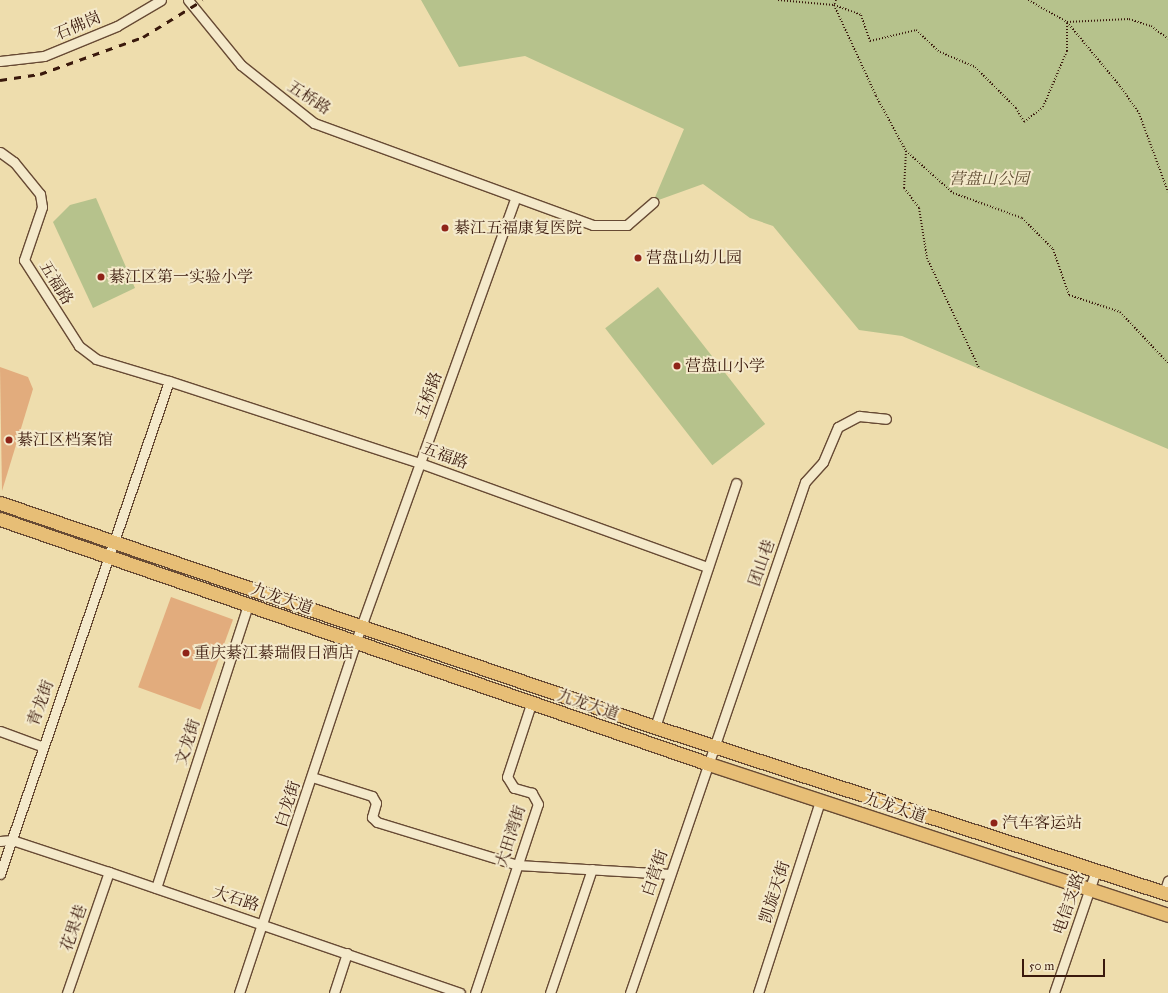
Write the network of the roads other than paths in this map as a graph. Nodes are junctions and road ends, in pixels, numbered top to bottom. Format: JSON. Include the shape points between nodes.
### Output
{"nodes":[{"id":1,"x":161,"y":0,"type":"edge"},
{"id":2,"x":188,"y":0,"type":"edge"},
{"id":3,"x":0,"y":61,"type":"edge"},
{"id":4,"x":0,"y":152,"type":"edge"},
{"id":5,"x":515,"y":198,"type":"junction"},
{"id":6,"x":653,"y":202,"type":"dead end"},
{"id":7,"x":169,"y":381,"type":"junction"},
{"id":8,"x":886,"y":419,"type":"dead end"},
{"id":9,"x":420,"y":463,"type":"junction"},
{"id":10,"x":736,"y":483,"type":"dead end"},
{"id":11,"x":0,"y":503,"type":"edge"},
{"id":12,"x":0,"y":519,"type":"edge"},
{"id":13,"x":114,"y":543,"type":"junction"},
{"id":14,"x":108,"y":557,"type":"junction"},
{"id":15,"x":708,"y":567,"type":"junction"},
{"id":16,"x":248,"y":605,"type":"junction"},
{"id":17,"x":362,"y":624,"type":"junction"},
{"id":18,"x":357,"y":643,"type":"junction"},
{"id":19,"x":531,"y":704,"type":"junction"},
{"id":20,"x":655,"y":727,"type":"junction"},
{"id":21,"x":0,"y":731,"type":"edge"},
{"id":22,"x":42,"y":746,"type":"junction"},
{"id":23,"x":714,"y":747,"type":"junction"},
{"id":24,"x":709,"y":764,"type":"junction"},
{"id":25,"x":312,"y":777,"type":"junction"},
{"id":26,"x":820,"y":801,"type":"junction"},
{"id":27,"x":12,"y":840,"type":"junction"},
{"id":28,"x":0,"y":841,"type":"edge"},
{"id":29,"x":518,"y":865,"type":"junction"},
{"id":30,"x":592,"y":869,"type":"junction"},
{"id":31,"x":1096,"y":870,"type":"junction"},
{"id":32,"x":109,"y":872,"type":"junction"},
{"id":33,"x":0,"y":874,"type":"edge"},
{"id":34,"x":670,"y":874,"type":"junction"},
{"id":35,"x":156,"y":888,"type":"junction"},
{"id":36,"x":1167,"y":889,"type":"edge"},
{"id":37,"x":1091,"y":890,"type":"junction"},
{"id":38,"x":1168,"y":915,"type":"edge"},
{"id":39,"x":264,"y":924,"type":"junction"},
{"id":40,"x":347,"y":953,"type":"junction"},
{"id":41,"x":67,"y":993,"type":"edge"},
{"id":42,"x":239,"y":993,"type":"edge"},
{"id":43,"x":334,"y":993,"type":"edge"},
{"id":44,"x":460,"y":993,"type":"edge"},
{"id":45,"x":475,"y":993,"type":"edge"},
{"id":46,"x":550,"y":993,"type":"edge"},
{"id":47,"x":630,"y":993,"type":"edge"},
{"id":48,"x":758,"y":993,"type":"edge"},
{"id":49,"x":1054,"y":993,"type":"edge"}],
"edges":[{"from":1,"to":3,"type":"street","name":"石佛岗","via":[[117,26],[44,56]]},
{"from":2,"to":5,"type":"street","name":"五桥路","via":[[241,65],[314,123]]},
{"from":4,"to":7,"type":"street","name":"五福路","via":[[14,162],[40,194],[42,207],[24,260],[79,346],[96,359]]},
{"from":5,"to":6,"type":"street","name":"五桥路","via":[[611,227],[627,225]]},
{"from":5,"to":9,"type":"street","name":"五桥路"},
{"from":7,"to":9,"type":"street","name":"五福路"},
{"from":7,"to":13,"type":"street"},
{"from":8,"to":23,"type":"street","name":"团山巷","via":[[870,415],[846,421],[833,436],[823,462],[810,472]]},
{"from":9,"to":15,"type":"street","name":"五福路"},
{"from":9,"to":17,"type":"street","name":"五桥路"},
{"from":10,"to":15,"type":"street"},
{"from":11,"to":13,"type":"main road","name":"九龙大道"},
{"from":12,"to":14,"type":"main road","name":"九龙大道"},
{"from":13,"to":14,"type":"street","name":"青龙街"},
{"from":13,"to":17,"type":"main road","name":"九龙大道"},
{"from":14,"to":16,"type":"main road","name":"九龙大道"},
{"from":14,"to":22,"type":"street","name":"青龙街"},
{"from":15,"to":20,"type":"street"},
{"from":16,"to":18,"type":"main road","name":"九龙大道"},
{"from":16,"to":35,"type":"street","name":"文龙街"},
{"from":17,"to":18,"type":"street","name":"白龙街"},
{"from":17,"to":20,"type":"main road","name":"九龙大道"},
{"from":18,"to":19,"type":"main road","name":"九龙大道"},
{"from":18,"to":25,"type":"street","name":"白龙街"},
{"from":19,"to":24,"type":"main road","name":"九龙大道"},
{"from":19,"to":29,"type":"street","name":"大田湾街","via":[[507,777],[514,788],[532,793],[538,804]]},
{"from":20,"to":23,"type":"main road","name":"九龙大道"},
{"from":21,"to":22,"type":"street"},
{"from":22,"to":27,"type":"street","name":"青龙街"},
{"from":23,"to":24,"type":"street","name":"团山巷"},
{"from":23,"to":31,"type":"main road","name":"九龙大道"},
{"from":24,"to":26,"type":"main road","name":"九龙大道"},
{"from":24,"to":34,"type":"street","name":"白营街"},
{"from":25,"to":29,"type":"street","via":[[372,796],[376,803],[372,817],[377,822]]},
{"from":25,"to":39,"type":"street","name":"白龙街"},
{"from":26,"to":37,"type":"main road","name":"九龙大道"},
{"from":26,"to":48,"type":"street","name":"凯旋天街"},
{"from":27,"to":28,"type":"street","name":"大石路"},
{"from":27,"to":32,"type":"street","name":"大石路"},
{"from":27,"to":33,"type":"street","name":"青龙街"},
{"from":29,"to":30,"type":"street"},
{"from":29,"to":45,"type":"street","name":"大田湾街"},
{"from":30,"to":34,"type":"street"},
{"from":30,"to":46,"type":"street"},
{"from":31,"to":36,"type":"main road","name":"九龙大道"},
{"from":31,"to":37,"type":"street","name":"电信支路"},
{"from":32,"to":35,"type":"street","name":"大石路"},
{"from":32,"to":41,"type":"street","name":"花果巷"},
{"from":34,"to":47,"type":"street","name":"白营街"},
{"from":35,"to":39,"type":"street","name":"大石路"},
{"from":37,"to":38,"type":"main road","name":"九龙大道"},
{"from":37,"to":49,"type":"street","name":"电信支路"},
{"from":39,"to":40,"type":"street","name":"大石路"},
{"from":39,"to":42,"type":"street","name":"白龙街"},
{"from":40,"to":43,"type":"street"},
{"from":40,"to":44,"type":"street","name":"大石路"}]}
